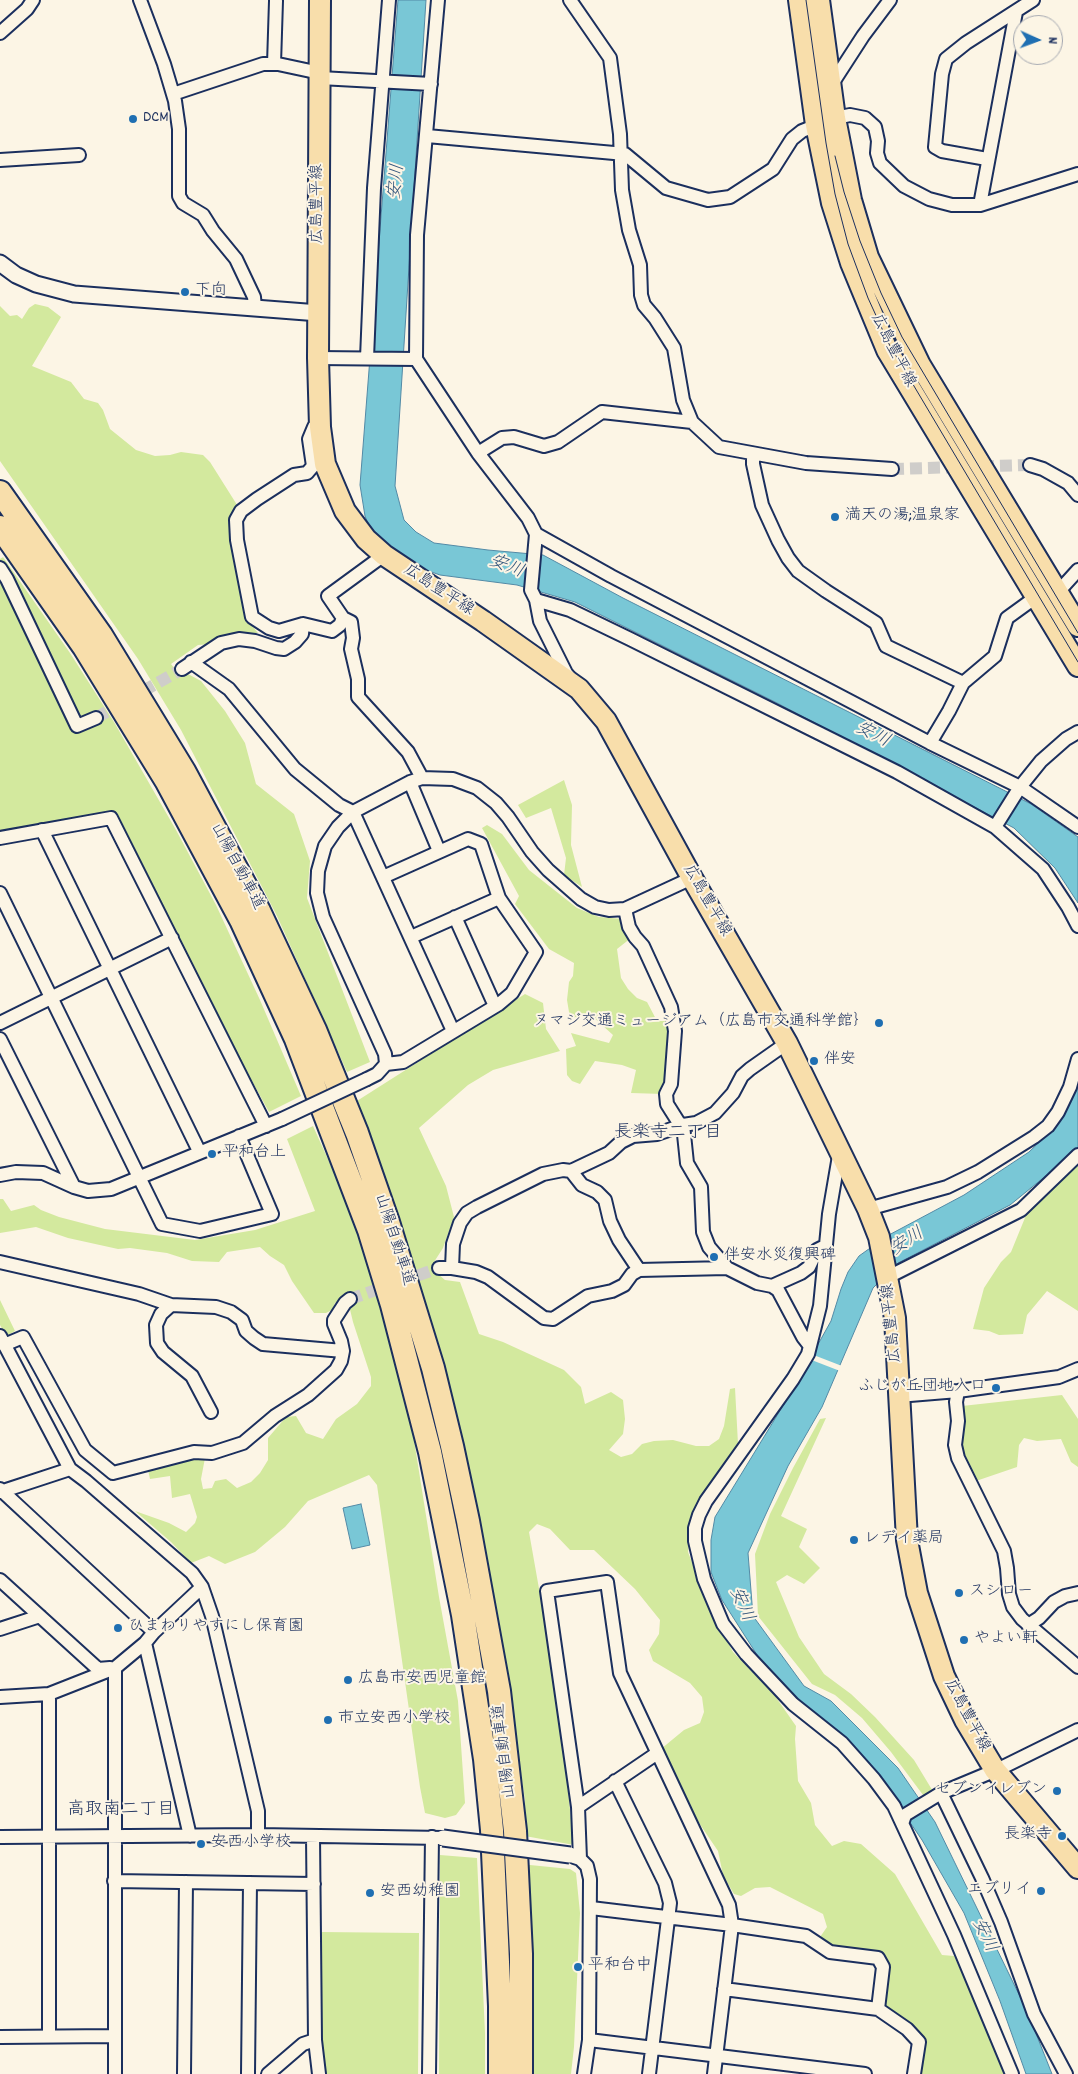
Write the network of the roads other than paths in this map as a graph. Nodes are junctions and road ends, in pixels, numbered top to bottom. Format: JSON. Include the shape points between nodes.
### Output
{"nodes":[{"id":1,"x":33,"y":0,"type":"edge"},
{"id":2,"x":140,"y":0,"type":"edge"},
{"id":3,"x":320,"y":0,"type":"edge"},
{"id":4,"x":389,"y":0,"type":"edge"},
{"id":5,"x":438,"y":0,"type":"edge"},
{"id":6,"x":570,"y":0,"type":"edge"},
{"id":7,"x":799,"y":0,"type":"edge"},
{"id":8,"x":818,"y":0,"type":"edge"},
{"id":9,"x":890,"y":0,"type":"edge"},
{"id":10,"x":1033,"y":0,"type":"edge"},
{"id":11,"x":276,"y":1,"type":"edge"},
{"id":12,"x":1016,"y":12,"type":"junction"},
{"id":13,"x":0,"y":33,"type":"edge"},
{"id":14,"x":274,"y":64,"type":"junction"},
{"id":15,"x":320,"y":75,"type":"junction"},
{"id":16,"x":385,"y":81,"type":"junction"},
{"id":17,"x":428,"y":84,"type":"junction"},
{"id":18,"x":830,"y":86,"type":"junction"},
{"id":19,"x":173,"y":94,"type":"junction"},
{"id":20,"x":835,"y":118,"type":"junction"},
{"id":21,"x":816,"y":125,"type":"junction"},
{"id":22,"x":427,"y":136,"type":"junction"},
{"id":23,"x":620,"y":153,"type":"junction"},
{"id":24,"x":79,"y":155,"type":"dead end"},
{"id":25,"x":987,"y":159,"type":"junction"},
{"id":26,"x":0,"y":160,"type":"edge"},
{"id":27,"x":1078,"y":174,"type":"edge"},
{"id":28,"x":980,"y":205,"type":"junction"},
{"id":29,"x":0,"y":263,"type":"edge"},
{"id":30,"x":255,"y":307,"type":"junction"},
{"id":31,"x":318,"y":313,"type":"junction"},
{"id":32,"x":318,"y":358,"type":"junction"},
{"id":33,"x":369,"y":358,"type":"junction"},
{"id":34,"x":413,"y":359,"type":"junction"},
{"id":35,"x":692,"y":422,"type":"junction"},
{"id":36,"x":320,"y":427,"type":"junction"},
{"id":37,"x":478,"y":453,"type":"junction"},
{"id":38,"x":754,"y":454,"type":"junction"},
{"id":39,"x":1030,"y":465,"type":"tunnel mouth"},
{"id":40,"x":892,"y":469,"type":"tunnel mouth"},
{"id":41,"x":0,"y":492,"type":"edge"},
{"id":42,"x":1078,"y":495,"type":"edge"},
{"id":43,"x":0,"y":527,"type":"edge"},
{"id":44,"x":536,"y":534,"type":"junction"},
{"id":45,"x":384,"y":556,"type":"junction"},
{"id":46,"x":0,"y":568,"type":"edge"},
{"id":47,"x":1078,"y":570,"type":"edge"},
{"id":48,"x":1058,"y":592,"type":"junction"},
{"id":49,"x":534,"y":595,"type":"junction"},
{"id":50,"x":1036,"y":597,"type":"junction"},
{"id":51,"x":343,"y":618,"type":"junction"},
{"id":52,"x":303,"y":624,"type":"junction"},
{"id":53,"x":1078,"y":626,"type":"edge"},
{"id":54,"x":1078,"y":666,"type":"edge"},
{"id":55,"x":963,"y":683,"type":"junction"},
{"id":56,"x":579,"y":689,"type":"junction"},
{"id":57,"x":96,"y":718,"type":"tunnel mouth"},
{"id":58,"x":1078,"y":732,"type":"edge"},
{"id":59,"x":930,"y":744,"type":"junction"},
{"id":60,"x":416,"y":780,"type":"junction"},
{"id":61,"x":1020,"y":787,"type":"junction"},
{"id":62,"x":353,"y":812,"type":"junction"},
{"id":63,"x":997,"y":824,"type":"junction"},
{"id":64,"x":1078,"y":827,"type":"edge"},
{"id":65,"x":42,"y":830,"type":"junction"},
{"id":66,"x":0,"y":838,"type":"edge"},
{"id":67,"x":439,"y":851,"type":"junction"},
{"id":68,"x":383,"y":877,"type":"junction"},
{"id":69,"x":692,"y":878,"type":"junction"},
{"id":70,"x":0,"y":893,"type":"edge"},
{"id":71,"x":499,"y":898,"type":"junction"},
{"id":72,"x":624,"y":910,"type":"junction"},
{"id":73,"x":455,"y":917,"type":"junction"},
{"id":74,"x":1078,"y":926,"type":"edge"},
{"id":75,"x":411,"y":937,"type":"junction"},
{"id":76,"x":172,"y":938,"type":"junction"},
{"id":77,"x":109,"y":968,"type":"junction"},
{"id":78,"x":51,"y":998,"type":"junction"},
{"id":79,"x":495,"y":1006,"type":"junction"},
{"id":80,"x":0,"y":1023,"type":"edge"},
{"id":81,"x":453,"y":1031,"type":"junction"},
{"id":82,"x":0,"y":1039,"type":"edge"},
{"id":83,"x":788,"y":1043,"type":"junction"},
{"id":84,"x":1078,"y":1059,"type":"edge"},
{"id":85,"x":386,"y":1064,"type":"junction"},
{"id":86,"x":683,"y":1125,"type":"junction"},
{"id":87,"x":266,"y":1126,"type":"junction"},
{"id":88,"x":239,"y":1136,"type":"junction"},
{"id":89,"x":840,"y":1150,"type":"junction"},
{"id":90,"x":199,"y":1151,"type":"junction"},
{"id":91,"x":1078,"y":1155,"type":"edge"},
{"id":92,"x":571,"y":1171,"type":"junction"},
{"id":93,"x":0,"y":1175,"type":"edge"},
{"id":94,"x":139,"y":1176,"type":"junction"},
{"id":95,"x":74,"y":1187,"type":"junction"},
{"id":96,"x":868,"y":1209,"type":"junction"},
{"id":97,"x":825,"y":1246,"type":"junction"},
{"id":98,"x":0,"y":1262,"type":"edge"},
{"id":99,"x":727,"y":1268,"type":"junction"},
{"id":100,"x":639,"y":1270,"type":"junction"},
{"id":101,"x":888,"y":1276,"type":"junction"},
{"id":102,"x":772,"y":1286,"type":"junction"},
{"id":103,"x":350,"y":1299,"type":"tunnel mouth"},
{"id":104,"x":171,"y":1305,"type":"junction"},
{"id":105,"x":2,"y":1341,"type":"edge"},
{"id":106,"x":810,"y":1346,"type":"junction"},
{"id":107,"x":343,"y":1352,"type":"junction"},
{"id":108,"x":1076,"y":1374,"type":"edge"},
{"id":109,"x":958,"y":1391,"type":"junction"},
{"id":110,"x":898,"y":1396,"type":"junction"},
{"id":111,"x":211,"y":1412,"type":"dead end"},
{"id":112,"x":70,"y":1469,"type":"junction"},
{"id":113,"x":0,"y":1491,"type":"edge"},
{"id":114,"x":0,"y":1580,"type":"edge"},
{"id":115,"x":202,"y":1587,"type":"junction"},
{"id":116,"x":1078,"y":1593,"type":"edge"},
{"id":117,"x":40,"y":1616,"type":"junction"},
{"id":118,"x":1028,"y":1625,"type":"junction"},
{"id":119,"x":0,"y":1629,"type":"edge"},
{"id":120,"x":154,"y":1632,"type":"junction"},
{"id":121,"x":145,"y":1644,"type":"junction"},
{"id":122,"x":1078,"y":1667,"type":"edge"},
{"id":123,"x":115,"y":1668,"type":"junction"},
{"id":124,"x":49,"y":1694,"type":"junction"},
{"id":125,"x":0,"y":1697,"type":"edge"},
{"id":126,"x":1078,"y":1730,"type":"edge"},
{"id":127,"x":656,"y":1754,"type":"junction"},
{"id":128,"x":996,"y":1770,"type":"junction"},
{"id":129,"x":615,"y":1782,"type":"junction"},
{"id":130,"x":940,"y":1794,"type":"junction"},
{"id":131,"x":578,"y":1807,"type":"junction"},
{"id":132,"x":904,"y":1818,"type":"junction"},
{"id":133,"x":114,"y":1835,"type":"junction"},
{"id":134,"x":258,"y":1835,"type":"junction"},
{"id":135,"x":49,"y":1836,"type":"junction"},
{"id":136,"x":190,"y":1836,"type":"junction"},
{"id":137,"x":313,"y":1836,"type":"junction"},
{"id":138,"x":0,"y":1837,"type":"edge"},
{"id":139,"x":438,"y":1838,"type":"junction"},
{"id":140,"x":575,"y":1857,"type":"junction"},
{"id":141,"x":1078,"y":1868,"type":"edge"},
{"id":142,"x":114,"y":1881,"type":"junction"},
{"id":143,"x":186,"y":1882,"type":"junction"},
{"id":144,"x":250,"y":1883,"type":"junction"},
{"id":145,"x":314,"y":1884,"type":"junction"},
{"id":146,"x":591,"y":1908,"type":"junction"},
{"id":147,"x":668,"y":1917,"type":"junction"},
{"id":148,"x":732,"y":1925,"type":"junction"},
{"id":149,"x":724,"y":1989,"type":"junction"},
{"id":150,"x":878,"y":2009,"type":"junction"},
{"id":151,"x":49,"y":2036,"type":"junction"},
{"id":152,"x":115,"y":2036,"type":"junction"},
{"id":153,"x":0,"y":2037,"type":"edge"},
{"id":154,"x":316,"y":2040,"type":"junction"},
{"id":155,"x":589,"y":2040,"type":"junction"},
{"id":156,"x":653,"y":2048,"type":"junction"},
{"id":157,"x":716,"y":2056,"type":"junction"},
{"id":158,"x":779,"y":2069,"type":"edge"},
{"id":159,"x":843,"y":2073,"type":"edge"},
{"id":160,"x":115,"y":2074,"type":"edge"},
{"id":161,"x":184,"y":2074,"type":"edge"},
{"id":162,"x":248,"y":2074,"type":"edge"},
{"id":163,"x":268,"y":2074,"type":"edge"},
{"id":164,"x":319,"y":2074,"type":"edge"},
{"id":165,"x":429,"y":2074,"type":"edge"},
{"id":166,"x":500,"y":2074,"type":"edge"},
{"id":167,"x":521,"y":2074,"type":"edge"},
{"id":168,"x":584,"y":2074,"type":"edge"},
{"id":169,"x":649,"y":2074,"type":"edge"},
{"id":170,"x":714,"y":2074,"type":"edge"},
{"id":171,"x":865,"y":2074,"type":"edge"},
{"id":172,"x":914,"y":2074,"type":"edge"},
{"id":173,"x":1012,"y":2074,"type":"edge"},
{"id":174,"x":1066,"y":2074,"type":"edge"}],
"edges":[{"from":1,"to":13,"type":"street"},
{"from":2,"to":19,"type":"street"},
{"from":3,"to":15,"type":"main road","name":"広島豊平線"},
{"from":4,"to":16,"type":"street"},
{"from":5,"to":17,"type":"street"},
{"from":6,"to":23,"type":"street","via":[[610,58]]},
{"from":7,"to":21,"type":"main road","name":"広島豊平線"},
{"from":8,"to":18,"type":"main road","name":"広島豊平線"},
{"from":9,"to":18,"type":"street"},
{"from":10,"to":12,"type":"street"},
{"from":11,"to":14,"type":"street"},
{"from":12,"to":25,"type":"street"},
{"from":12,"to":25,"type":"street","via":[[946,59],[942,74],[935,147]]},
{"from":14,"to":15,"type":"street"},
{"from":14,"to":19,"type":"street","via":[[263,64]]},
{"from":15,"to":16,"type":"street"},
{"from":15,"to":31,"type":"main road","name":"広島豊平線"},
{"from":16,"to":17,"type":"street"},
{"from":16,"to":33,"type":"street","via":[[374,188]]},
{"from":17,"to":22,"type":"street"},
{"from":18,"to":20,"type":"main road","name":"広島豊平線"},
{"from":18,"to":21,"type":"street"},
{"from":19,"to":30,"type":"street","via":[[179,129],[179,196],[183,203],[203,215],[236,259],[254,297]]},
{"from":20,"to":21,"type":"street"},
{"from":20,"to":28,"type":"street","via":[[850,115],[865,118],[875,126],[880,163],[904,186],[929,200]]},
{"from":20,"to":48,"type":"main road","name":"広島豊平線","via":[[851,200],[868,257],[920,365]]},
{"from":21,"to":23,"type":"street","via":[[792,139],[773,169],[730,197],[708,200],[666,188]]},
{"from":21,"to":50,"type":"main road","name":"広島豊平線","via":[[832,203],[852,264],[888,350]]},
{"from":22,"to":23,"type":"street"},
{"from":22,"to":34,"type":"street","via":[[417,235]]},
{"from":23,"to":35,"type":"street","via":[[622,190],[629,230],[640,265],[641,295],[644,305],[674,348],[683,400]]},
{"from":24,"to":26,"type":"street"},
{"from":25,"to":28,"type":"street"},
{"from":27,"to":28,"type":"street"},
{"from":29,"to":30,"type":"street","via":[[36,284],[74,294]]},
{"from":30,"to":31,"type":"street"},
{"from":31,"to":32,"type":"main road","name":"広島豊平線"},
{"from":32,"to":33,"type":"street"},
{"from":32,"to":36,"type":"main road","name":"広島豊平線"},
{"from":33,"to":34,"type":"street"},
{"from":34,"to":37,"type":"street"},
{"from":35,"to":37,"type":"street","via":[[602,412],[558,442],[544,446],[514,436],[502,438]]},
{"from":35,"to":38,"type":"street","via":[[720,447]]},
{"from":36,"to":45,"type":"main road","name":"広島豊平線","via":[[325,464],[345,511],[366,540]]},
{"from":36,"to":52,"type":"street","via":[[314,427],[309,439],[313,466],[307,473],[294,475],[257,499],[241,511],[236,520],[252,617],[279,630]]},
{"from":37,"to":44,"type":"street","via":[[528,518]]},
{"from":38,"to":40,"type":"street","via":[[806,463]]},
{"from":38,"to":55,"type":"street","via":[[753,464],[762,505],[778,540],[798,571],[876,623],[886,646]]},
{"from":39,"to":42,"type":"street","via":[[1068,482]]},
{"from":41,"to":167,"type":"highway","name":"山陽自動車道","via":[[101,634],[184,771],[255,902],[315,1030],[357,1133],[388,1222],[450,1438],[499,1691],[515,1831],[521,1954]]},
{"from":43,"to":166,"type":"highway","name":"山陽自動車道","via":[[84,647],[126,714],[167,782],[241,920],[296,1039],[368,1230],[392,1305],[430,1452],[476,1694],[492,1830]]},
{"from":44,"to":49,"type":"street"},
{"from":44,"to":59,"type":"street"},
{"from":45,"to":51,"type":"street","via":[[328,596]]},
{"from":45,"to":56,"type":"main road","name":"広島豊平線"},
{"from":46,"to":57,"type":"street","via":[[77,726]]},
{"from":47,"to":48,"type":"street"},
{"from":48,"to":53,"type":"main road","name":"広島豊平線"},
{"from":49,"to":56,"type":"street","via":[[540,621],[566,673]]},
{"from":49,"to":63,"type":"street","via":[[630,638]]},
{"from":50,"to":54,"type":"main road","name":"広島豊平線"},
{"from":50,"to":55,"type":"street","via":[[1006,618],[995,656]]},
{"from":51,"to":52,"type":"street","via":[[332,632]]},
{"from":51,"to":60,"type":"street","via":[[351,622],[351,649],[358,679],[358,697],[408,752]]},
{"from":52,"to":62,"type":"street","via":[[302,634],[284,649],[239,639],[221,643],[186,665],[229,689],[295,769],[339,805]]},
{"from":55,"to":59,"type":"street"},
{"from":56,"to":69,"type":"main road","name":"広島豊平線","via":[[606,721]]},
{"from":58,"to":61,"type":"street","via":[[1041,761]]},
{"from":59,"to":61,"type":"street"},
{"from":60,"to":62,"type":"street"},
{"from":60,"to":67,"type":"street"},
{"from":60,"to":72,"type":"street","via":[[454,779],[477,788],[496,803],[532,852],[568,888],[595,907]]},
{"from":61,"to":63,"type":"street"},
{"from":61,"to":64,"type":"street"},
{"from":62,"to":68,"type":"street"},
{"from":62,"to":85,"type":"street","via":[[325,846],[318,870],[317,893],[323,917],[382,1044]]},
{"from":63,"to":74,"type":"street","via":[[1043,870]]},
{"from":65,"to":66,"type":"street"},
{"from":65,"to":76,"type":"street","via":[[111,818]]},
{"from":65,"to":77,"type":"street"},
{"from":67,"to":68,"type":"street"},
{"from":67,"to":71,"type":"street","via":[[468,839],[481,844]]},
{"from":68,"to":75,"type":"street"},
{"from":69,"to":72,"type":"street"},
{"from":69,"to":83,"type":"main road","name":"広島豊平線"},
{"from":70,"to":78,"type":"street"},
{"from":71,"to":73,"type":"street"},
{"from":71,"to":79,"type":"street","via":[[536,952],[512,993]]},
{"from":72,"to":86,"type":"street","via":[[629,927],[643,946],[671,1007],[675,1031],[667,1104]]},
{"from":73,"to":75,"type":"street"},
{"from":73,"to":79,"type":"street"},
{"from":75,"to":81,"type":"street"},
{"from":76,"to":77,"type":"street"},
{"from":76,"to":87,"type":"street"},
{"from":77,"to":78,"type":"street"},
{"from":77,"to":90,"type":"street"},
{"from":78,"to":80,"type":"street"},
{"from":78,"to":94,"type":"street"},
{"from":79,"to":81,"type":"street"},
{"from":81,"to":85,"type":"street","via":[[403,1062]]},
{"from":82,"to":95,"type":"street"},
{"from":83,"to":86,"type":"street","via":[[742,1076],[733,1093],[715,1113],[696,1123]]},
{"from":83,"to":89,"type":"main road","name":"広島豊平線"},
{"from":84,"to":96,"type":"street","via":[[1058,1112],[1034,1137],[947,1187]]},
{"from":85,"to":87,"type":"street","bridge":true,"via":[[377,1074]]},
{"from":86,"to":92,"type":"street","via":[[657,1134],[633,1136],[609,1153]]},
{"from":86,"to":99,"type":"street","via":[[687,1163],[701,1187],[703,1232],[709,1247]]},
{"from":87,"to":88,"type":"street"},
{"from":88,"to":90,"type":"street"},
{"from":88,"to":94,"type":"street","via":[[272,1214],[200,1231],[162,1224]]},
{"from":89,"to":96,"type":"main road","name":"広島豊平線"},
{"from":89,"to":97,"type":"street"},
{"from":90,"to":94,"type":"street"},
{"from":91,"to":101,"type":"street","via":[[1021,1210]]},
{"from":92,"to":100,"type":"street","via":[[582,1185],[605,1200],[619,1240]]},
{"from":92,"to":100,"type":"street","via":[[543,1174],[467,1213],[460,1223],[446,1268],[488,1277],[544,1318],[553,1318],[588,1296],[624,1285]]},
{"from":93,"to":95,"type":"street","via":[[43,1173]]},
{"from":94,"to":95,"type":"street","via":[[111,1189],[88,1191]]},
{"from":96,"to":101,"type":"main road","name":"広島豊平線","via":[[879,1237]]},
{"from":97,"to":102,"type":"street","via":[[817,1250],[809,1267]]},
{"from":97,"to":106,"type":"street","via":[[820,1306]]},
{"from":98,"to":104,"type":"street","via":[[139,1294]]},
{"from":99,"to":100,"type":"street"},
{"from":99,"to":102,"type":"street","via":[[757,1283]]},
{"from":101,"to":110,"type":"main road","name":"広島豊平線","via":[[895,1318]]},
{"from":102,"to":106,"type":"street","via":[[778,1290]]},
{"from":103,"to":107,"type":"street","via":[[337,1314],[334,1324]]},
{"from":104,"to":107,"type":"street","via":[[216,1307],[231,1312],[263,1344]]},
{"from":104,"to":111,"type":"street","via":[[161,1314],[156,1325],[157,1343],[192,1376]]},
{"from":105,"to":107,"type":"street","via":[[23,1337],[85,1450],[113,1473],[194,1452],[212,1453],[242,1443],[308,1395],[336,1370]]},
{"from":105,"to":112,"type":"street"},
{"from":106,"to":132,"type":"street","via":[[793,1379],[706,1500],[695,1528],[695,1541],[704,1579],[724,1624],[746,1654],[793,1704],[842,1743]]},
{"from":108,"to":109,"type":"street"},
{"from":109,"to":110,"type":"street"},
{"from":109,"to":118,"type":"street","via":[[955,1445],[958,1458],[1004,1551],[1013,1607]]},
{"from":110,"to":128,"type":"main road","name":"広島豊平線","via":[[907,1540],[917,1593],[944,1676],[965,1720]]},
{"from":112,"to":113,"type":"street"},
{"from":112,"to":115,"type":"street","via":[[192,1573]]},
{"from":113,"to":120,"type":"street"},
{"from":114,"to":117,"type":"street"},
{"from":115,"to":120,"type":"street"},
{"from":115,"to":134,"type":"street","via":[[212,1616],[258,1811]]},
{"from":116,"to":118,"type":"street","via":[[1054,1602]]},
{"from":117,"to":119,"type":"street"},
{"from":117,"to":123,"type":"street","via":[[98,1670]]},
{"from":118,"to":122,"type":"street"},
{"from":120,"to":121,"type":"street"},
{"from":121,"to":123,"type":"street"},
{"from":121,"to":136,"type":"street"},
{"from":123,"to":124,"type":"street"},
{"from":123,"to":133,"type":"street"},
{"from":124,"to":125,"type":"street"},
{"from":124,"to":135,"type":"street"},
{"from":126,"to":128,"type":"street"},
{"from":127,"to":129,"type":"street"},
{"from":127,"to":131,"type":"street","via":[[620,1673],[607,1582],[547,1591]]},
{"from":127,"to":148,"type":"street","via":[[729,1906]]},
{"from":128,"to":130,"type":"street"},
{"from":128,"to":141,"type":"main road","name":"広島豊平線"},
{"from":129,"to":131,"type":"street"},
{"from":129,"to":147,"type":"street","via":[[665,1882],[670,1903]]},
{"from":130,"to":132,"type":"street"},
{"from":130,"to":174,"type":"street","via":[[990,1895],[1034,2014]]},
{"from":131,"to":140,"type":"street"},
{"from":132,"to":173,"type":"street"},
{"from":133,"to":135,"type":"street"},
{"from":133,"to":136,"type":"street"},
{"from":133,"to":142,"type":"street"},
{"from":134,"to":136,"type":"street"},
{"from":134,"to":137,"type":"street"},
{"from":135,"to":138,"type":"street"},
{"from":135,"to":151,"type":"street"},
{"from":137,"to":139,"type":"street"},
{"from":137,"to":145,"type":"street"},
{"from":139,"to":140,"type":"street","bridge":true},
{"from":139,"to":165,"type":"street"},
{"from":140,"to":146,"type":"street","via":[[587,1866]]},
{"from":142,"to":143,"type":"street"},
{"from":142,"to":152,"type":"street"},
{"from":143,"to":144,"type":"street"},
{"from":143,"to":161,"type":"street"},
{"from":144,"to":145,"type":"street"},
{"from":144,"to":162,"type":"street"},
{"from":145,"to":154,"type":"street"},
{"from":146,"to":147,"type":"street"},
{"from":146,"to":155,"type":"street"},
{"from":147,"to":148,"type":"street"},
{"from":147,"to":156,"type":"street"},
{"from":148,"to":149,"type":"street"},
{"from":148,"to":150,"type":"street","via":[[806,1936],[830,1952],[878,1958],[883,1967]]},
{"from":149,"to":150,"type":"street"},
{"from":149,"to":157,"type":"street"},
{"from":150,"to":172,"type":"street","via":[[908,2029],[919,2042]]},
{"from":151,"to":152,"type":"street"},
{"from":151,"to":153,"type":"street"},
{"from":152,"to":160,"type":"street"},
{"from":154,"to":163,"type":"street","via":[[303,2044]]},
{"from":154,"to":164,"type":"street"},
{"from":155,"to":156,"type":"street"},
{"from":155,"to":168,"type":"street"},
{"from":156,"to":157,"type":"street"},
{"from":156,"to":169,"type":"street"},
{"from":157,"to":158,"type":"street"},
{"from":157,"to":170,"type":"street"},
{"from":158,"to":159,"type":"street"},
{"from":159,"to":171,"type":"street"}]}
